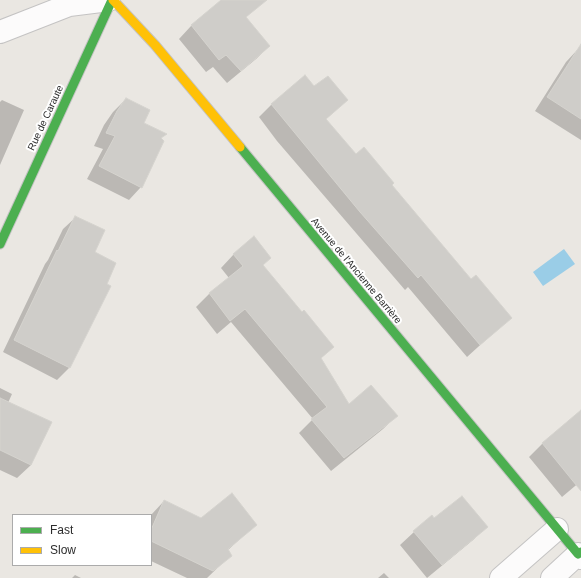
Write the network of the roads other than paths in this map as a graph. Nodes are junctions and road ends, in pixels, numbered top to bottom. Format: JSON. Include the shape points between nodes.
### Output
{"nodes":[{"id":1,"x":112,"y":0,"type":"edge"},
{"id":2,"x":0,"y":32,"type":"edge"},
{"id":3,"x":0,"y":244,"type":"edge"},
{"id":4,"x":557,"y":530,"type":"junction"},
{"id":5,"x":580,"y":555,"type":"edge"},
{"id":6,"x":500,"y":578,"type":"edge"},
{"id":7,"x":552,"y":578,"type":"edge"}],
"edges":[{"from":1,"to":2,"type":"street","via":[[69,5]]},
{"from":1,"to":3,"type":"street","name":"Rue de Caraute"},
{"from":1,"to":4,"type":"street","name":"Avenue de l'Ancienne Barrière","via":[[154,45]]},
{"from":4,"to":5,"type":"street","name":"Avenue de l'Ancienne Barrière"},
{"from":4,"to":6,"type":"street"},
{"from":5,"to":7,"type":"street"}]}
